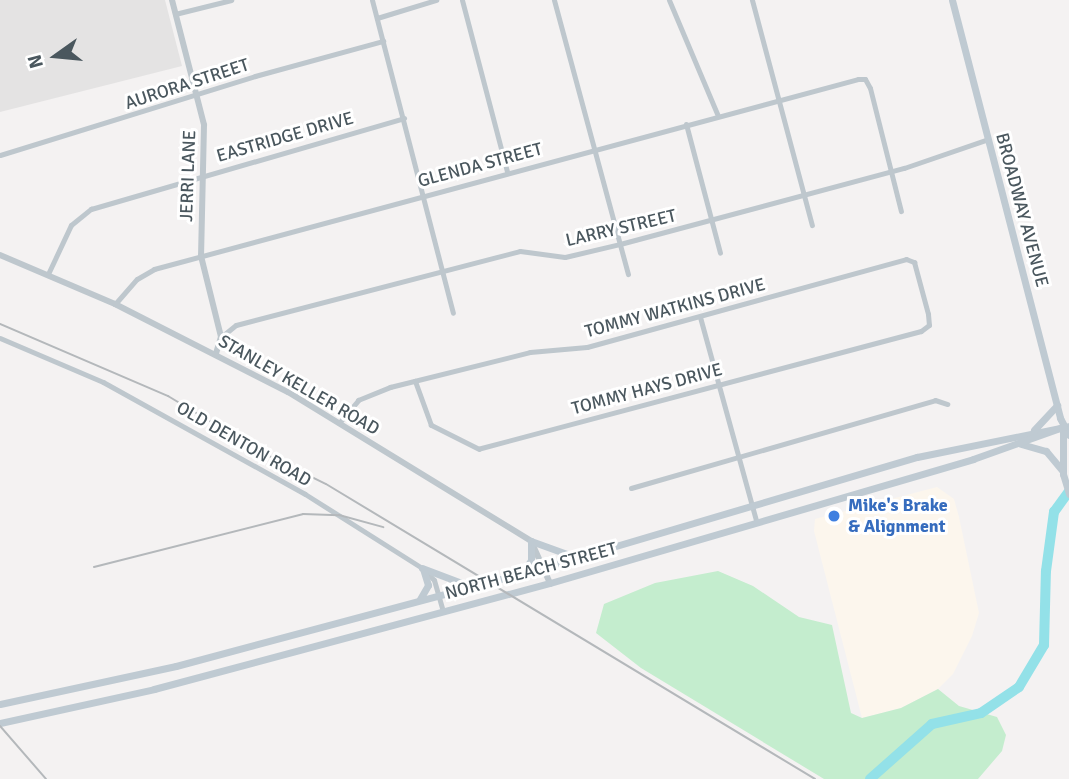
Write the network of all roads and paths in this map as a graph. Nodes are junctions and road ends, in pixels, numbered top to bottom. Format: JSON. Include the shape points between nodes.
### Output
{"nodes":[{"id":1,"x":172,"y":0,"type":"edge"},
{"id":2,"x":231,"y":0,"type":"edge"},
{"id":3,"x":372,"y":0,"type":"edge"},
{"id":4,"x":436,"y":0,"type":"edge"},
{"id":5,"x":462,"y":0,"type":"edge"},
{"id":6,"x":554,"y":0,"type":"edge"},
{"id":7,"x":669,"y":0,"type":"edge"},
{"id":8,"x":752,"y":0,"type":"edge"},
{"id":9,"x":952,"y":0,"type":"edge"},
{"id":10,"x":175,"y":14,"type":"junction"},
{"id":11,"x":377,"y":18,"type":"junction"},
{"id":12,"x":383,"y":41,"type":"junction"},
{"id":13,"x":197,"y":96,"type":"junction"},
{"id":14,"x":779,"y":100,"type":"junction"},
{"id":15,"x":718,"y":116,"type":"junction"},
{"id":16,"x":404,"y":118,"type":"junction"},
{"id":17,"x":686,"y":124,"type":"junction"},
{"id":18,"x":988,"y":139,"type":"junction"},
{"id":19,"x":594,"y":149,"type":"junction"},
{"id":20,"x":0,"y":155,"type":"edge"},
{"id":21,"x":507,"y":172,"type":"junction"},
{"id":22,"x":891,"y":172,"type":"junction"},
{"id":23,"x":204,"y":175,"type":"junction"},
{"id":24,"x":423,"y":195,"type":"junction"},
{"id":25,"x":803,"y":196,"type":"junction"},
{"id":26,"x":901,"y":211,"type":"dead end"},
{"id":27,"x":711,"y":220,"type":"junction"},
{"id":28,"x":811,"y":225,"type":"dead end"},
{"id":29,"x":620,"y":244,"type":"junction"},
{"id":30,"x":720,"y":253,"type":"dead end"},
{"id":31,"x":0,"y":255,"type":"edge"},
{"id":32,"x":201,"y":256,"type":"junction"},
{"id":33,"x":443,"y":271,"type":"junction"},
{"id":34,"x":48,"y":274,"type":"junction"},
{"id":35,"x":628,"y":274,"type":"dead end"},
{"id":36,"x":115,"y":304,"type":"junction"},
{"id":37,"x":453,"y":313,"type":"dead end"},
{"id":38,"x":700,"y":317,"type":"junction"},
{"id":39,"x":921,"y":331,"type":"joint"},
{"id":40,"x":221,"y":337,"type":"junction"},
{"id":41,"x":0,"y":338,"type":"edge"},
{"id":42,"x":216,"y":353,"type":"junction"},
{"id":43,"x":415,"y":381,"type":"junction"},
{"id":44,"x":719,"y":384,"type":"junction"},
{"id":45,"x":947,"y":404,"type":"dead end"},
{"id":46,"x":1057,"y":405,"type":"junction"},
{"id":47,"x":339,"y":423,"type":"junction"},
{"id":48,"x":1066,"y":426,"type":"edge"},
{"id":49,"x":1033,"y":430,"type":"junction"},
{"id":50,"x":1069,"y":435,"type":"edge"},
{"id":51,"x":1020,"y":444,"type":"junction"},
{"id":52,"x":739,"y":456,"type":"junction"},
{"id":53,"x":877,"y":468,"type":"junction"},
{"id":54,"x":1063,"y":474,"type":"junction"},
{"id":55,"x":882,"y":485,"type":"junction"},
{"id":56,"x":631,"y":488,"type":"dead end"},
{"id":57,"x":1069,"y":494,"type":"edge"},
{"id":58,"x":751,"y":503,"type":"junction"},
{"id":59,"x":755,"y":520,"type":"junction"},
{"id":60,"x":531,"y":541,"type":"junction"},
{"id":61,"x":576,"y":558,"type":"junction"},
{"id":62,"x":545,"y":566,"type":"junction"},
{"id":63,"x":422,"y":568,"type":"junction"},
{"id":64,"x":523,"y":572,"type":"junction"},
{"id":65,"x":550,"y":583,"type":"junction"},
{"id":66,"x":471,"y":585,"type":"junction"},
{"id":67,"x":438,"y":594,"type":"junction"},
{"id":68,"x":420,"y":599,"type":"junction"},
{"id":69,"x":443,"y":612,"type":"junction"},
{"id":70,"x":272,"y":640,"type":"junction"},
{"id":71,"x":277,"y":656,"type":"junction"},
{"id":72,"x":150,"y":672,"type":"junction"},
{"id":73,"x":154,"y":689,"type":"junction"},
{"id":74,"x":0,"y":704,"type":"edge"},
{"id":75,"x":0,"y":723,"type":"edge"}],
"edges":[{"from":1,"to":10,"type":"street","name":"JERRI LANE"},
{"from":2,"to":10,"type":"street"},
{"from":3,"to":11,"type":"street"},
{"from":4,"to":11,"type":"street"},
{"from":5,"to":21,"type":"street"},
{"from":6,"to":19,"type":"street"},
{"from":7,"to":15,"type":"street"},
{"from":8,"to":14,"type":"street"},
{"from":9,"to":18,"type":"main road","name":"BROADWAY AVENUE"},
{"from":10,"to":13,"type":"street","name":"JERRI LANE"},
{"from":11,"to":12,"type":"street"},
{"from":12,"to":13,"type":"street","name":"AURORA STREET"},
{"from":12,"to":16,"type":"street"},
{"from":13,"to":20,"type":"street","name":"AURORA STREET"},
{"from":13,"to":23,"type":"street","name":"JERRI LANE","via":[[204,125]]},
{"from":14,"to":15,"type":"street","name":"GLENDA STREET"},
{"from":14,"to":22,"type":"street","name":"GLENDA STREET","via":[[865,79]]},
{"from":14,"to":25,"type":"street"},
{"from":15,"to":17,"type":"street","name":"GLENDA STREET"},
{"from":16,"to":23,"type":"street","name":"EASTRIDGE DRIVE"},
{"from":16,"to":24,"type":"street"},
{"from":17,"to":19,"type":"street","name":"GLENDA STREET"},
{"from":17,"to":27,"type":"street"},
{"from":18,"to":22,"type":"street","name":"LARRY STREET"},
{"from":18,"to":46,"type":"main road","name":"BROADWAY AVENUE"},
{"from":19,"to":21,"type":"street","name":"GLENDA STREET"},
{"from":19,"to":29,"type":"street"},
{"from":21,"to":24,"type":"street","name":"GLENDA STREET"},
{"from":22,"to":25,"type":"street","name":"LARRY STREET"},
{"from":22,"to":26,"type":"street"},
{"from":23,"to":32,"type":"street","name":"JERRI LANE"},
{"from":23,"to":34,"type":"street","name":"EASTRIDGE DRIVE","via":[[91,209],[71,225]]},
{"from":24,"to":32,"type":"street","name":"GLENDA STREET"},
{"from":24,"to":33,"type":"street"},
{"from":25,"to":27,"type":"street","name":"LARRY STREET"},
{"from":25,"to":28,"type":"street"},
{"from":27,"to":29,"type":"street","name":"LARRY STREET"},
{"from":27,"to":30,"type":"street"},
{"from":29,"to":33,"type":"street","name":"LARRY STREET","via":[[565,257],[520,251]]},
{"from":29,"to":35,"type":"street"},
{"from":31,"to":34,"type":"street","name":"STANLEY KELLER ROAD"},
{"from":32,"to":36,"type":"street","name":"GLENDA STREET","via":[[145,272]]},
{"from":32,"to":40,"type":"street","name":"JERRI LANE"},
{"from":33,"to":37,"type":"street"},
{"from":33,"to":40,"type":"street","name":"LARRY STREET","via":[[236,325]]},
{"from":34,"to":36,"type":"street","name":"STANLEY KELLER ROAD"},
{"from":36,"to":42,"type":"street","name":"STANLEY KELLER ROAD"},
{"from":38,"to":39,"type":"street","name":"TOMMY WATKINS DRIVE","via":[[906,259],[914,262],[928,314],[929,325]]},
{"from":38,"to":43,"type":"street","name":"TOMMY WATKINS DRIVE","via":[[587,347],[530,352]]},
{"from":38,"to":44,"type":"street"},
{"from":39,"to":44,"type":"street","name":"TOMMY HAYS DRIVE"},
{"from":40,"to":42,"type":"street"},
{"from":41,"to":63,"type":"street","name":"OLD DENTON ROAD","via":[[103,382],[213,441]]},
{"from":42,"to":47,"type":"street","name":"STANLEY KELLER ROAD"},
{"from":43,"to":44,"type":"street","name":"TOMMY HAYS DRIVE","via":[[431,425],[479,449]]},
{"from":43,"to":47,"type":"street","name":"TOMMY WATKINS DRIVE","via":[[370,393],[348,409]]},
{"from":44,"to":52,"type":"street"},
{"from":45,"to":52,"type":"street","via":[[935,400]]},
{"from":46,"to":48,"type":"main road","name":"BROADWAY AVENUE"},
{"from":46,"to":49,"type":"main road"},
{"from":47,"to":60,"type":"street","name":"STANLEY KELLER ROAD"},
{"from":48,"to":49,"type":"main road","name":"NORTH BEACH STREET"},
{"from":48,"to":50,"type":"main road"},
{"from":48,"to":51,"type":"main road","name":"NORTH BEACH STREET"},
{"from":48,"to":54,"type":"main road"},
{"from":49,"to":53,"type":"main road","name":"NORTH BEACH STREET"},
{"from":51,"to":54,"type":"main road","via":[[1045,452]]},
{"from":51,"to":55,"type":"main road","name":"NORTH BEACH STREET"},
{"from":52,"to":56,"type":"street"},
{"from":52,"to":58,"type":"street"},
{"from":53,"to":55,"type":"main road"},
{"from":53,"to":58,"type":"main road","name":"NORTH BEACH STREET"},
{"from":54,"to":57,"type":"main road"},
{"from":55,"to":59,"type":"main road","name":"NORTH BEACH STREET"},
{"from":58,"to":59,"type":"street"},
{"from":58,"to":61,"type":"main road","name":"NORTH BEACH STREET"},
{"from":59,"to":65,"type":"main road","name":"NORTH BEACH STREET"},
{"from":60,"to":61,"type":"main road"},
{"from":60,"to":62,"type":"street","name":"STANLEY KELLER ROAD"},
{"from":60,"to":64,"type":"main road","via":[[531,560]]},
{"from":61,"to":62,"type":"main road","name":"NORTH BEACH STREET"},
{"from":62,"to":64,"type":"main road","name":"NORTH BEACH STREET"},
{"from":62,"to":65,"type":"street","name":"STANLEY KELLER ROAD"},
{"from":63,"to":66,"type":"main road"},
{"from":63,"to":67,"type":"street","name":"OLD DENTON ROAD","via":[[434,580]]},
{"from":63,"to":68,"type":"main road","via":[[428,584]]},
{"from":64,"to":66,"type":"main road","name":"NORTH BEACH STREET"},
{"from":65,"to":69,"type":"main road","name":"NORTH BEACH STREET"},
{"from":66,"to":67,"type":"main road","name":"NORTH BEACH STREET"},
{"from":67,"to":68,"type":"main road","name":"NORTH BEACH STREET"},
{"from":67,"to":69,"type":"street","name":"OLD DENTON ROAD"},
{"from":68,"to":70,"type":"main road","name":"NORTH BEACH STREET"},
{"from":69,"to":71,"type":"main road","name":"NORTH BEACH STREET"},
{"from":70,"to":71,"type":"main road"},
{"from":70,"to":72,"type":"main road","name":"NORTH BEACH STREET"},
{"from":71,"to":73,"type":"main road","name":"NORTH BEACH STREET"},
{"from":72,"to":73,"type":"main road"},
{"from":72,"to":74,"type":"main road","name":"NORTH BEACH STREET"},
{"from":73,"to":75,"type":"main road","name":"NORTH BEACH STREET"}]}
